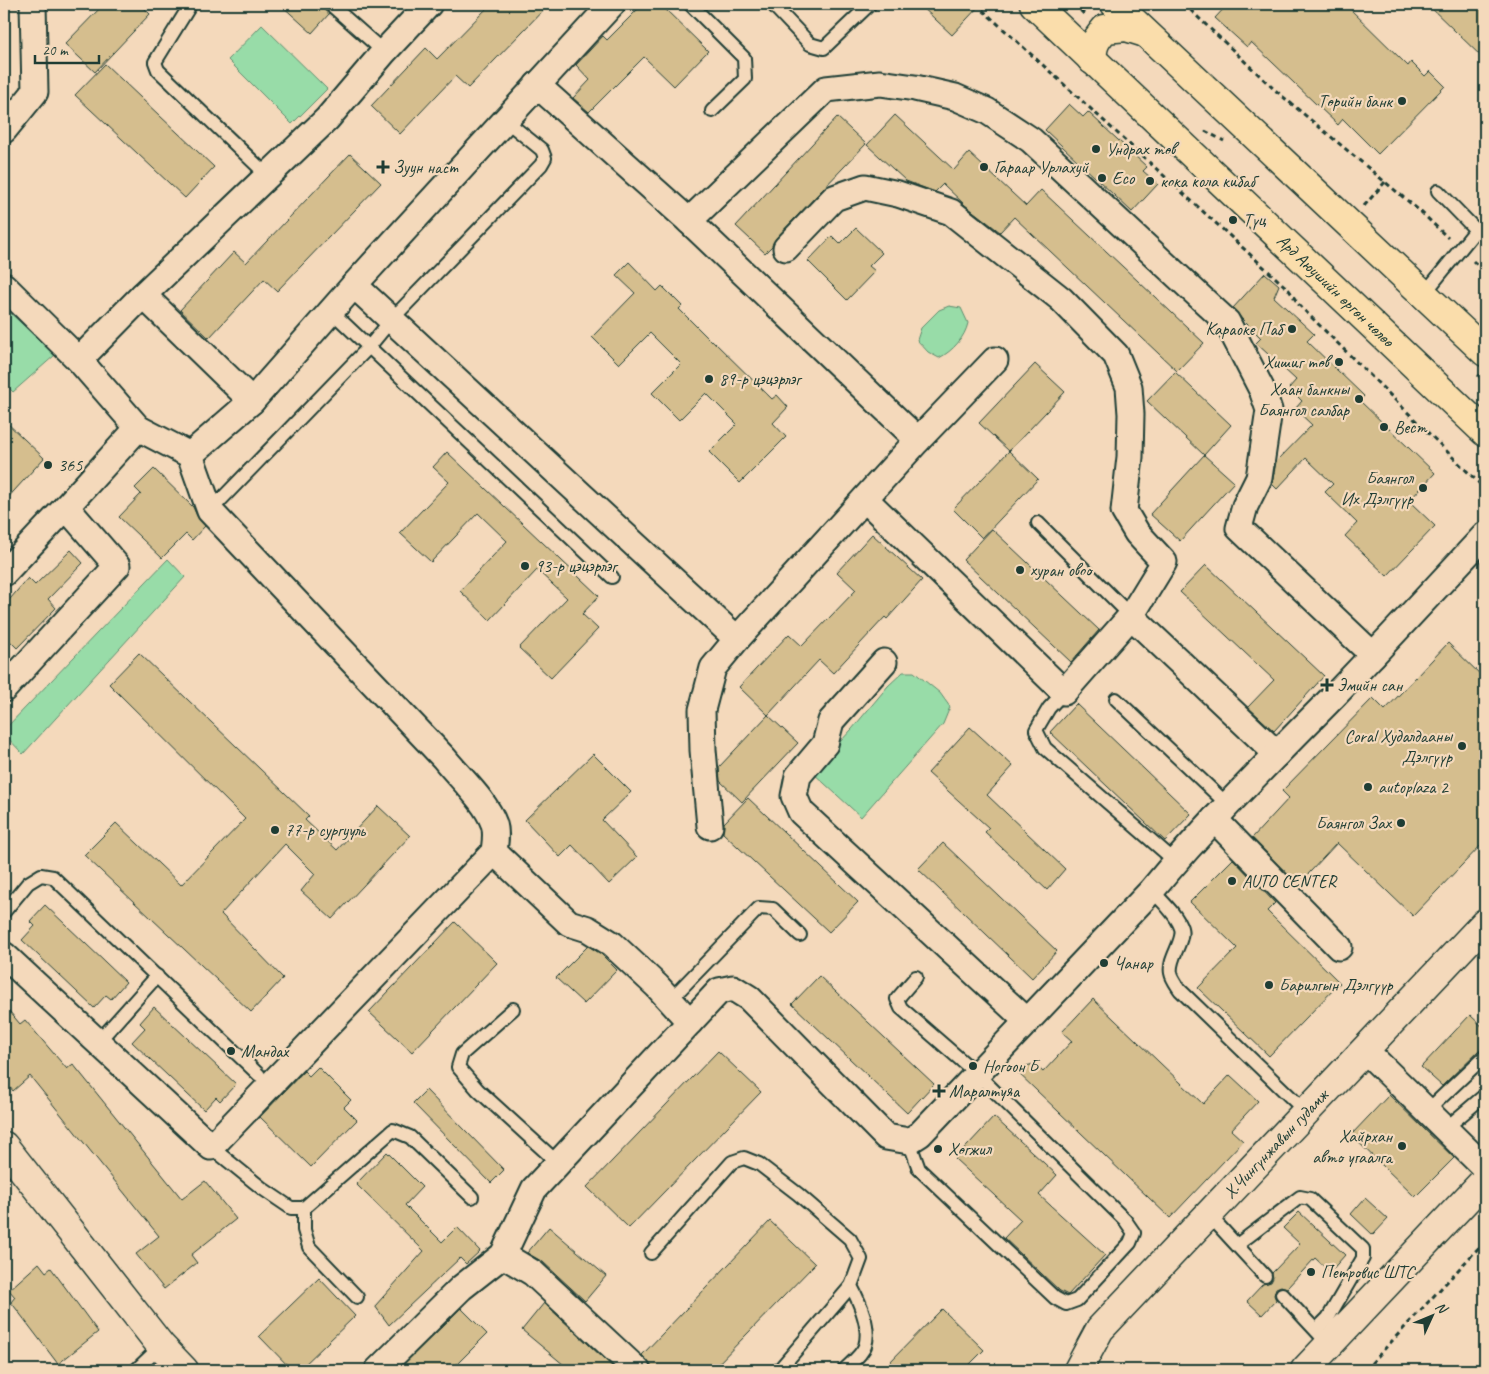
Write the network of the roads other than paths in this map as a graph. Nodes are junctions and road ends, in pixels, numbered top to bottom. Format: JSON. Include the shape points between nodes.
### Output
{"nodes":[{"id":1,"x":33,"y":4,"type":"edge"},
{"id":2,"x":330,"y":4,"type":"edge"},
{"id":3,"x":429,"y":4,"type":"edge"},
{"id":4,"x":612,"y":4,"type":"edge"},
{"id":5,"x":690,"y":4,"type":"edge"},
{"id":6,"x":772,"y":4,"type":"edge"},
{"id":7,"x":870,"y":4,"type":"edge"},
{"id":8,"x":1034,"y":4,"type":"edge"},
{"id":9,"x":1115,"y":4,"type":"edge"},
{"id":10,"x":189,"y":7,"type":"dead end"},
{"id":11,"x":1145,"y":33,"type":"junction"},
{"id":12,"x":384,"y":52,"type":"junction"},
{"id":13,"x":1092,"y":60,"type":"junction"},
{"id":14,"x":538,"y":84,"type":"junction"},
{"id":15,"x":712,"y":111,"type":"dead end"},
{"id":16,"x":505,"y":120,"type":"junction"},
{"id":17,"x":4,"y":130,"type":"edge"},
{"id":18,"x":268,"y":176,"type":"junction"},
{"id":19,"x":1438,"y":191,"type":"dead end"},
{"id":20,"x":689,"y":221,"type":"junction"},
{"id":21,"x":786,"y":248,"type":"dead end"},
{"id":22,"x":354,"y":285,"type":"junction"},
{"id":23,"x":4,"y":286,"type":"edge"},
{"id":24,"x":1424,"y":294,"type":"junction"},
{"id":25,"x":143,"y":295,"type":"junction"},
{"id":26,"x":331,"y":311,"type":"junction"},
{"id":27,"x":392,"y":319,"type":"junction"},
{"id":28,"x":369,"y":347,"type":"junction"},
{"id":29,"x":1485,"y":352,"type":"edge"},
{"id":30,"x":79,"y":360,"type":"junction"},
{"id":31,"x":995,"y":360,"type":"dead end"},
{"id":32,"x":252,"y":401,"type":"junction"},
{"id":33,"x":138,"y":428,"type":"junction"},
{"id":34,"x":1485,"y":432,"type":"edge"},
{"id":35,"x":918,"y":440,"type":"junction"},
{"id":36,"x":190,"y":455,"type":"junction"},
{"id":37,"x":865,"y":499,"type":"junction"},
{"id":38,"x":66,"y":507,"type":"junction"},
{"id":39,"x":210,"y":511,"type":"junction"},
{"id":40,"x":1038,"y":523,"type":"dead end"},
{"id":41,"x":1485,"y":535,"type":"edge"},
{"id":42,"x":4,"y":573,"type":"edge"},
{"id":43,"x":612,"y":577,"type":"dead end"},
{"id":44,"x":1131,"y":616,"type":"junction"},
{"id":45,"x":737,"y":639,"type":"junction"},
{"id":46,"x":1373,"y":656,"type":"junction"},
{"id":47,"x":884,"y":662,"type":"dead end"},
{"id":48,"x":4,"y":689,"type":"edge"},
{"id":49,"x":1064,"y":692,"type":"junction"},
{"id":50,"x":1116,"y":699,"type":"dead end"},
{"id":51,"x":1277,"y":754,"type":"junction"},
{"id":52,"x":1221,"y":812,"type":"junction"},
{"id":53,"x":710,"y":826,"type":"dead end"},
{"id":54,"x":494,"y":852,"type":"junction"},
{"id":55,"x":1175,"y":861,"type":"junction"},
{"id":56,"x":1152,"y":890,"type":"junction"},
{"id":57,"x":4,"y":912,"type":"edge"},
{"id":58,"x":1485,"y":923,"type":"edge"},
{"id":59,"x":800,"y":935,"type":"dead end"},
{"id":60,"x":1339,"y":947,"type":"dead end"},
{"id":61,"x":4,"y":955,"type":"edge"},
{"id":62,"x":157,"y":976,"type":"junction"},
{"id":63,"x":916,"y":977,"type":"dead end"},
{"id":64,"x":670,"y":1000,"type":"junction"},
{"id":65,"x":513,"y":1009,"type":"dead end"},
{"id":66,"x":1027,"y":1021,"type":"junction"},
{"id":67,"x":690,"y":1022,"type":"junction"},
{"id":68,"x":98,"y":1042,"type":"junction"},
{"id":69,"x":1365,"y":1050,"type":"junction"},
{"id":70,"x":1485,"y":1056,"type":"edge"},
{"id":71,"x":977,"y":1074,"type":"junction"},
{"id":72,"x":259,"y":1075,"type":"dead end"},
{"id":73,"x":1485,"y":1095,"type":"edge"},
{"id":74,"x":1427,"y":1111,"type":"junction"},
{"id":75,"x":1306,"y":1112,"type":"junction"},
{"id":76,"x":1445,"y":1129,"type":"junction"},
{"id":77,"x":909,"y":1141,"type":"junction"},
{"id":78,"x":4,"y":1146,"type":"edge"},
{"id":79,"x":211,"y":1147,"type":"junction"},
{"id":80,"x":558,"y":1163,"type":"junction"},
{"id":81,"x":1485,"y":1168,"type":"edge"},
{"id":82,"x":1485,"y":1180,"type":"edge"},
{"id":83,"x":472,"y":1197,"type":"dead end"},
{"id":84,"x":304,"y":1208,"type":"junction"},
{"id":85,"x":1209,"y":1215,"type":"junction"},
{"id":86,"x":1237,"y":1245,"type":"junction"},
{"id":87,"x":651,"y":1253,"type":"dead end"},
{"id":88,"x":503,"y":1255,"type":"junction"},
{"id":89,"x":1265,"y":1276,"type":"dead end"},
{"id":90,"x":851,"y":1286,"type":"junction"},
{"id":91,"x":1282,"y":1294,"type":"dead end"},
{"id":92,"x":357,"y":1297,"type":"dead end"},
{"id":93,"x":1323,"y":1337,"type":"junction"},
{"id":94,"x":161,"y":1346,"type":"junction"},
{"id":95,"x":136,"y":1370,"type":"edge"},
{"id":96,"x":184,"y":1370,"type":"edge"},
{"id":97,"x":378,"y":1370,"type":"edge"},
{"id":98,"x":637,"y":1370,"type":"edge"},
{"id":99,"x":779,"y":1370,"type":"edge"},
{"id":100,"x":844,"y":1370,"type":"edge"},
{"id":101,"x":1078,"y":1370,"type":"edge"},
{"id":102,"x":1305,"y":1370,"type":"edge"}],
"edges":[{"from":1,"to":17,"type":"street","via":[[35,92]]},
{"from":2,"to":12,"type":"lane"},
{"from":3,"to":12,"type":"street"},
{"from":4,"to":14,"type":"street"},
{"from":5,"to":15,"type":"lane","via":[[744,58],[745,79]]},
{"from":6,"to":7,"type":"lane","via":[[810,44],[824,48]]},
{"from":8,"to":13,"type":"main road","name":"Ард Аюушийн өргөн чөлөө"},
{"from":9,"to":11,"type":"main road"},
{"from":10,"to":18,"type":"lane","via":[[155,62],[158,70]]},
{"from":11,"to":13,"type":"main road","via":[[1126,27],[1105,29],[1096,39]]},
{"from":11,"to":24,"type":"main road"},
{"from":12,"to":18,"type":"street","via":[[327,119]]},
{"from":13,"to":34,"type":"main road","name":"Ард Аюушийн өргөн чөлөө"},
{"from":14,"to":16,"type":"street"},
{"from":14,"to":20,"type":"street"},
{"from":16,"to":22,"type":"street"},
{"from":16,"to":27,"type":"lane","via":[[542,150],[545,158]]},
{"from":18,"to":25,"type":"street"},
{"from":19,"to":24,"type":"lane","via":[[1476,230]]},
{"from":20,"to":35,"type":"street"},
{"from":20,"to":46,"type":"street","via":[[826,89],[880,83],[955,97],[987,110],[1031,140],[1227,322],[1269,410],[1259,478],[1245,506],[1239,528]]},
{"from":21,"to":44,"type":"street","via":[[834,198],[865,187],[898,194],[951,212],[1061,299],[1116,355],[1129,387],[1132,414],[1124,511],[1136,533],[1164,562]]},
{"from":22,"to":26,"type":"street"},
{"from":22,"to":27,"type":"street"},
{"from":23,"to":30,"type":"street"},
{"from":24,"to":29,"type":"main road"},
{"from":25,"to":30,"type":"street"},
{"from":25,"to":32,"type":"street"},
{"from":26,"to":28,"type":"lane"},
{"from":26,"to":32,"type":"street"},
{"from":27,"to":28,"type":"lane"},
{"from":27,"to":45,"type":"street"},
{"from":28,"to":39,"type":"lane"},
{"from":28,"to":43,"type":"lane"},
{"from":30,"to":33,"type":"street"},
{"from":31,"to":35,"type":"street"},
{"from":32,"to":36,"type":"street"},
{"from":33,"to":36,"type":"street"},
{"from":33,"to":38,"type":"street"},
{"from":35,"to":37,"type":"street"},
{"from":36,"to":39,"type":"street"},
{"from":37,"to":45,"type":"street"},
{"from":37,"to":49,"type":"street"},
{"from":38,"to":42,"type":"street"},
{"from":38,"to":48,"type":"street","via":[[118,566]]},
{"from":39,"to":54,"type":"street","via":[[475,794],[494,824]]},
{"from":40,"to":44,"type":"lane"},
{"from":41,"to":46,"type":"street"},
{"from":44,"to":49,"type":"street"},
{"from":44,"to":51,"type":"street"},
{"from":45,"to":53,"type":"street","via":[[713,668],[702,710]]},
{"from":46,"to":51,"type":"street"},
{"from":47,"to":66,"type":"street","via":[[831,721],[825,744],[798,776],[794,796],[801,812]]},
{"from":49,"to":55,"type":"lane","via":[[1049,708],[1036,730],[1045,748]]},
{"from":50,"to":52,"type":"lane"},
{"from":51,"to":52,"type":"street"},
{"from":52,"to":55,"type":"street"},
{"from":52,"to":60,"type":"street"},
{"from":54,"to":64,"type":"street","via":[[569,922],[612,944]]},
{"from":54,"to":79,"type":"street"},
{"from":55,"to":56,"type":"street"},
{"from":56,"to":66,"type":"street"},
{"from":56,"to":75,"type":"lane","via":[[1181,929],[1171,963],[1171,974],[1180,990]]},
{"from":57,"to":62,"type":"lane","via":[[28,883],[42,875],[53,877]]},
{"from":58,"to":69,"type":"main road","name":"Х.Чингүнжавын гудамж"},
{"from":59,"to":64,"type":"lane","via":[[773,909],[759,908]]},
{"from":61,"to":68,"type":"street"},
{"from":62,"to":68,"type":"lane"},
{"from":62,"to":72,"type":"lane"},
{"from":63,"to":71,"type":"lane","via":[[897,999],[901,1008]]},
{"from":64,"to":67,"type":"street"},
{"from":65,"to":80,"type":"lane","via":[[462,1054],[458,1067],[478,1090]]},
{"from":66,"to":71,"type":"street"},
{"from":67,"to":77,"type":"street","via":[[719,991],[733,988],[749,998],[886,1137]]},
{"from":67,"to":80,"type":"street"},
{"from":68,"to":79,"type":"street"},
{"from":69,"to":74,"type":"street"},
{"from":69,"to":75,"type":"main road","name":"Х.Чингүнжавын гудамж"},
{"from":70,"to":74,"type":"lane"},
{"from":71,"to":77,"type":"street","via":[[920,1134]]},
{"from":71,"to":77,"type":"lane","via":[[1125,1220],[1134,1233],[1130,1243],[1077,1300],[1066,1304],[1055,1298],[918,1169]]},
{"from":73,"to":76,"type":"lane"},
{"from":74,"to":76,"type":"street"},
{"from":75,"to":85,"type":"main road","name":"Х.Чингүнжавын гудамж"},
{"from":76,"to":81,"type":"street"},
{"from":78,"to":94,"type":"main road"},
{"from":79,"to":84,"type":"lane","via":[[291,1208]]},
{"from":80,"to":88,"type":"street","via":[[534,1189]]},
{"from":82,"to":93,"type":"main road"},
{"from":83,"to":84,"type":"lane","via":[[410,1137],[393,1130]]},
{"from":84,"to":92,"type":"lane","via":[[304,1230],[310,1247]]},
{"from":85,"to":86,"type":"lane"},
{"from":85,"to":101,"type":"main road","name":"Х.Чингүнжавын гудамж","via":[[1100,1329]]},
{"from":86,"to":89,"type":"lane"},
{"from":86,"to":93,"type":"lane","via":[[1300,1197],[1310,1199],[1363,1249],[1363,1258],[1328,1318]]},
{"from":87,"to":90,"type":"lane","via":[[732,1162],[744,1158],[767,1170],[850,1239],[861,1259]]},
{"from":88,"to":97,"type":"street","via":[[461,1288]]},
{"from":88,"to":98,"type":"street","via":[[533,1273]]},
{"from":90,"to":99,"type":"lane"},
{"from":90,"to":100,"type":"lane","via":[[863,1313],[867,1334],[864,1348]]},
{"from":91,"to":93,"type":"lane"},
{"from":93,"to":102,"type":"main road"},
{"from":94,"to":95,"type":"lane"},
{"from":94,"to":96,"type":"main road"}]}
